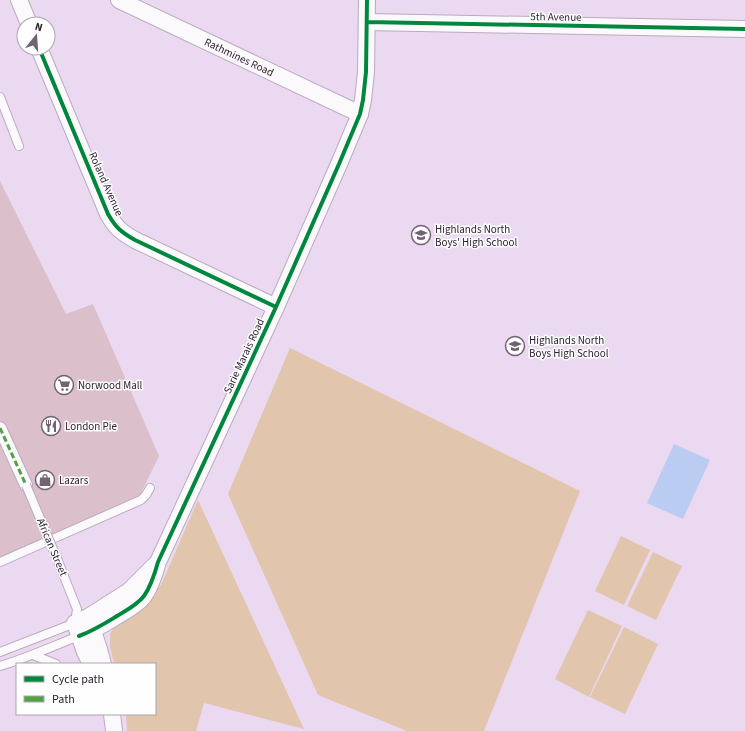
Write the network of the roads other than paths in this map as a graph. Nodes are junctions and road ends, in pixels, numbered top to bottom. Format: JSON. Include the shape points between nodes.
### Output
{"nodes":[{"id":1,"x":19,"y":0,"type":"edge"},
{"id":2,"x":119,"y":0,"type":"edge"},
{"id":3,"x":367,"y":0,"type":"edge"},
{"id":4,"x":26,"y":16,"type":"edge"},
{"id":5,"x":367,"y":22,"type":"junction"},
{"id":6,"x":745,"y":29,"type":"edge"},
{"id":7,"x":42,"y":56,"type":"edge"},
{"id":8,"x":0,"y":97,"type":"edge"},
{"id":9,"x":360,"y":114,"type":"junction"},
{"id":10,"x":19,"y":146,"type":"dead end"},
{"id":11,"x":276,"y":307,"type":"junction"},
{"id":12,"x":0,"y":428,"type":"edge"},
{"id":13,"x":26,"y":485,"type":"joint"},
{"id":14,"x":150,"y":488,"type":"dead end"},
{"id":15,"x":0,"y":562,"type":"edge"},
{"id":16,"x":83,"y":623,"type":"junction"},
{"id":17,"x":0,"y":652,"type":"edge"},
{"id":18,"x":33,"y":655,"type":"junction"},
{"id":19,"x":53,"y":663,"type":"edge"},
{"id":20,"x":91,"y":663,"type":"edge"},
{"id":21,"x":103,"y":663,"type":"edge"},
{"id":22,"x":0,"y":666,"type":"edge"},
{"id":23,"x":112,"y":715,"type":"edge"},
{"id":24,"x":114,"y":731,"type":"edge"}],
"edges":[{"from":1,"to":4,"type":"street"},
{"from":2,"to":9,"type":"street","name":"Rathmines Road"},
{"from":3,"to":5,"type":"street","name":"Sarie Marais Road"},
{"from":5,"to":6,"type":"street","name":"5th Avenue"},
{"from":5,"to":9,"type":"street","name":"Sarie Marais Road","via":[[366,72]]},
{"from":7,"to":11,"type":"street","name":"Roland Avenue","via":[[114,225],[135,240]]},
{"from":8,"to":10,"type":"lane"},
{"from":9,"to":11,"type":"street","name":"Sarie Marais Road"},
{"from":11,"to":16,"type":"street","name":"Sarie Marais Road","via":[[144,596],[129,609]]},
{"from":12,"to":13,"type":"street"},
{"from":13,"to":16,"type":"lane","name":"African Street","bridge":true},
{"from":14,"to":15,"type":"lane","via":[[141,500]]},
{"from":16,"to":17,"type":"lane"},
{"from":16,"to":18,"type":"lane","via":[[50,647]]},
{"from":16,"to":20,"type":"street","name":"African Street"},
{"from":16,"to":21,"type":"street","name":"African Street","via":[[99,649]]},
{"from":18,"to":19,"type":"lane"},
{"from":18,"to":22,"type":"lane"},
{"from":23,"to":24,"type":"street"}]}
